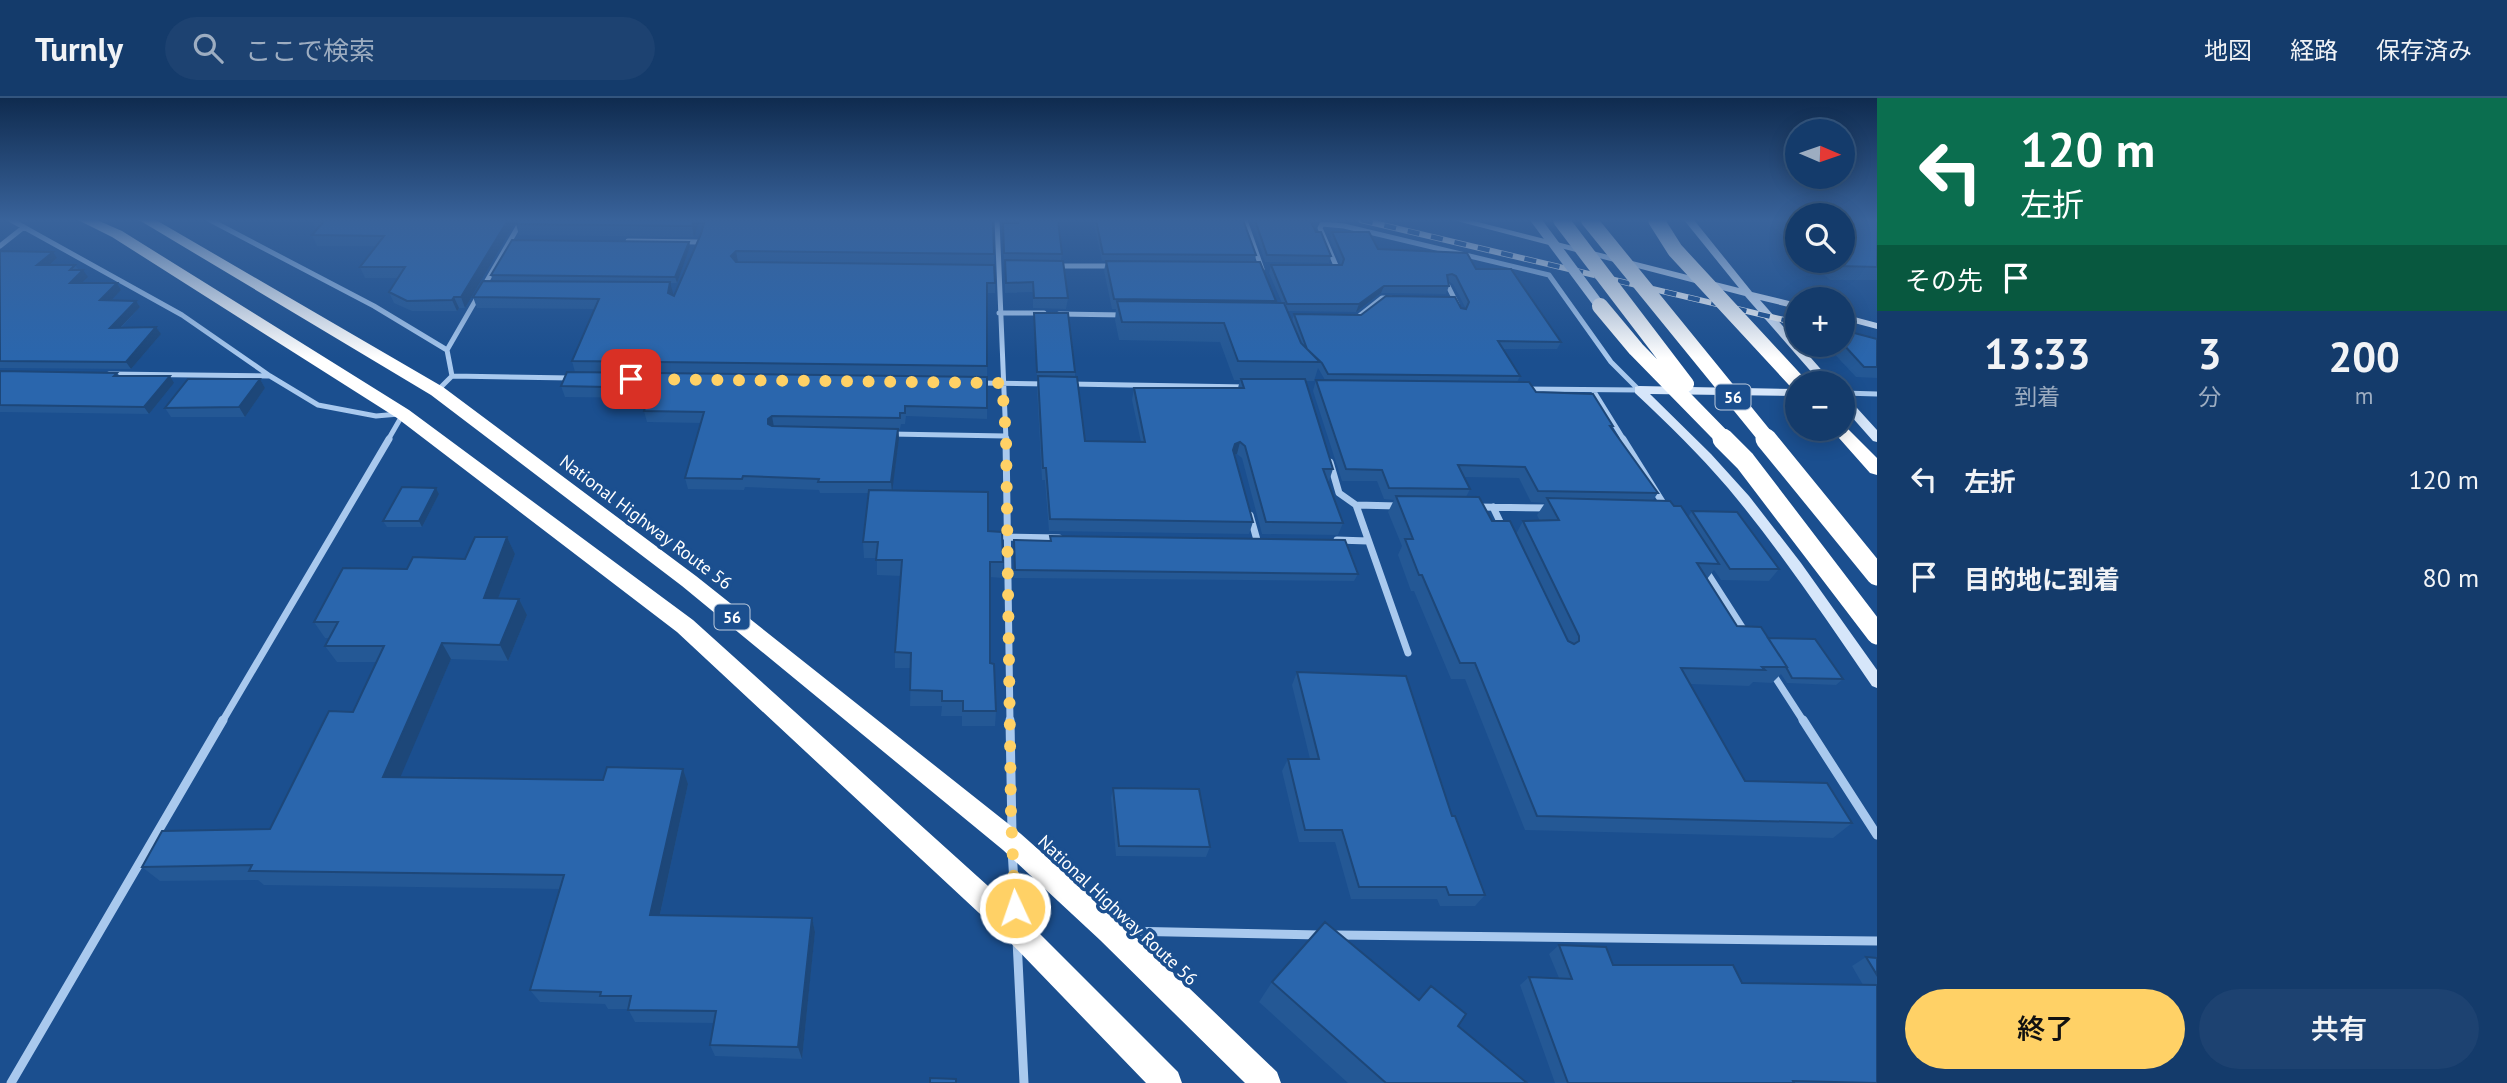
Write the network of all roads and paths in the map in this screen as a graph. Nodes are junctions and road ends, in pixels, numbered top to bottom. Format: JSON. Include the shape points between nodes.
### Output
{"nodes":[{"id":1,"x":94,"y":266,"type":"edge"},
{"id":2,"x":168,"y":266,"type":"edge"},
{"id":3,"x":230,"y":266,"type":"edge"},
{"id":4,"x":298,"y":266,"type":"edge"},
{"id":5,"x":495,"y":266,"type":"edge"},
{"id":6,"x":1008,"y":266,"type":"edge"},
{"id":7,"x":1054,"y":266,"type":"edge"},
{"id":8,"x":1336,"y":266,"type":"edge"},
{"id":9,"x":1510,"y":266,"type":"edge"},
{"id":10,"x":1570,"y":266,"type":"edge"},
{"id":11,"x":1596,"y":266,"type":"edge"},
{"id":12,"x":1626,"y":266,"type":"edge"},
{"id":13,"x":1640,"y":266,"type":"edge"},
{"id":14,"x":1690,"y":266,"type":"edge"},
{"id":15,"x":1726,"y":266,"type":"edge"},
{"id":16,"x":1124,"y":267,"type":"edge"},
{"id":17,"x":999,"y":268,"type":"junction"},
{"id":18,"x":1248,"y":268,"type":"edge"},
{"id":19,"x":1262,"y":268,"type":"junction"},
{"id":20,"x":1274,"y":268,"type":"edge"},
{"id":21,"x":1324,"y":268,"type":"edge"},
{"id":22,"x":985,"y":270,"type":"edge"},
{"id":23,"x":1266,"y":279,"type":"edge"},
{"id":24,"x":483,"y":286,"type":"junction"},
{"id":25,"x":496,"y":286,"type":"edge"},
{"id":26,"x":1448,"y":286,"type":"edge"},
{"id":27,"x":1749,"y":294,"type":"junction"},
{"id":28,"x":1394,"y":298,"type":"edge"},
{"id":29,"x":1442,"y":299,"type":"edge"},
{"id":30,"x":1454,"y":299,"type":"junction"},
{"id":31,"x":1785,"y":303,"type":"edge"},
{"id":32,"x":1600,"y":306,"type":"joint"},
{"id":33,"x":1461,"y":311,"type":"edge"},
{"id":34,"x":999,"y":313,"type":"junction"},
{"id":35,"x":1134,"y":315,"type":"edge"},
{"id":36,"x":1345,"y":317,"type":"edge"},
{"id":37,"x":1855,"y":320,"type":"edge"},
{"id":38,"x":1877,"y":326,"type":"edge"},
{"id":39,"x":447,"y":350,"type":"junction"},
{"id":40,"x":1787,"y":371,"type":"edge"},
{"id":41,"x":1816,"y":371,"type":"edge"},
{"id":42,"x":94,"y":374,"type":"edge"},
{"id":43,"x":270,"y":376,"type":"junction"},
{"id":44,"x":581,"y":379,"type":"edge"},
{"id":45,"x":975,"y":383,"type":"edge"},
{"id":46,"x":1002,"y":383,"type":"junction"},
{"id":47,"x":445,"y":384,"type":"junction"},
{"id":48,"x":1251,"y":387,"type":"edge"},
{"id":49,"x":1512,"y":389,"type":"edge"},
{"id":50,"x":1593,"y":390,"type":"junction"},
{"id":51,"x":1639,"y":390,"type":"junction"},
{"id":52,"x":1785,"y":392,"type":"edge"},
{"id":53,"x":1855,"y":393,"type":"edge"},
{"id":54,"x":1877,"y":394,"type":"edge"},
{"id":55,"x":1855,"y":413,"type":"edge"},
{"id":56,"x":403,"y":414,"type":"junction"},
{"id":57,"x":883,"y":434,"type":"edge"},
{"id":58,"x":1006,"y":436,"type":"junction"},
{"id":59,"x":1877,"y":438,"type":"edge"},
{"id":60,"x":1851,"y":441,"type":"edge"},
{"id":61,"x":1327,"y":454,"type":"edge"},
{"id":62,"x":1745,"y":461,"type":"junction"},
{"id":63,"x":1877,"y":469,"type":"edge"},
{"id":64,"x":1246,"y":500,"type":"edge"},
{"id":65,"x":1356,"y":505,"type":"junction"},
{"id":66,"x":1411,"y":506,"type":"edge"},
{"id":67,"x":1466,"y":507,"type":"edge"},
{"id":68,"x":1493,"y":507,"type":"junction"},
{"id":69,"x":1560,"y":509,"type":"edge"},
{"id":70,"x":1654,"y":510,"type":"edge"},
{"id":71,"x":1006,"y":537,"type":"junction"},
{"id":72,"x":1062,"y":538,"type":"edge"},
{"id":73,"x":1243,"y":539,"type":"edge"},
{"id":74,"x":1256,"y":540,"type":"junction"},
{"id":75,"x":1270,"y":540,"type":"edge"},
{"id":76,"x":1326,"y":540,"type":"edge"},
{"id":77,"x":1368,"y":541,"type":"junction"},
{"id":78,"x":1511,"y":544,"type":"edge"},
{"id":79,"x":1697,"y":557,"type":"edge"},
{"id":80,"x":1877,"y":575,"type":"edge"},
{"id":81,"x":1877,"y":634,"type":"edge"},
{"id":82,"x":1750,"y":638,"type":"edge"},
{"id":83,"x":1408,"y":653,"type":"dead end"},
{"id":84,"x":1765,"y":661,"type":"edge"},
{"id":85,"x":1877,"y":682,"type":"edge"},
{"id":86,"x":1877,"y":835,"type":"edge"},
{"id":87,"x":1012,"y":842,"type":"junction"},
{"id":88,"x":1017,"y":930,"type":"junction"},
{"id":89,"x":1111,"y":931,"type":"junction"},
{"id":90,"x":1877,"y":941,"type":"edge"},
{"id":91,"x":12,"y":1083,"type":"edge"},
{"id":92,"x":1024,"y":1083,"type":"edge"},
{"id":93,"x":1167,"y":1083,"type":"edge"},
{"id":94,"x":1266,"y":1083,"type":"edge"}],
"edges":[{"from":1,"to":43,"type":"street","via":[[182,315]]},
{"from":2,"to":56,"type":"highway","number":"56"},
{"from":3,"to":47,"type":"highway","name":"National Highway Route 56","number":"56"},
{"from":4,"to":39,"type":"street"},
{"from":5,"to":24,"type":"street"},
{"from":6,"to":17,"type":"street"},
{"from":7,"to":16,"type":"street"},
{"from":8,"to":21,"type":"street"},
{"from":9,"to":51,"type":"street","via":[[1549,275],[1611,362]]},
{"from":10,"to":32,"type":"street","bridge":true},
{"from":11,"to":62,"type":"highway","number":"56","bridge":true},
{"from":12,"to":80,"type":"highway","number":"56","bridge":true},
{"from":13,"to":27,"type":"street"},
{"from":14,"to":40,"type":"highway","bridge":true},
{"from":15,"to":27,"type":"street"},
{"from":17,"to":22,"type":"street"},
{"from":17,"to":34,"type":"street"},
{"from":18,"to":19,"type":"street"},
{"from":19,"to":20,"type":"street"},
{"from":19,"to":23,"type":"street"},
{"from":24,"to":25,"type":"street"},
{"from":24,"to":39,"type":"street"},
{"from":26,"to":30,"type":"street"},
{"from":27,"to":31,"type":"street"},
{"from":27,"to":41,"type":"street"},
{"from":28,"to":36,"type":"street","via":[[1382,298],[1358,317]]},
{"from":29,"to":30,"type":"street"},
{"from":30,"to":33,"type":"street"},
{"from":32,"to":62,"type":"highway","number":"56","bridge":true},
{"from":34,"to":35,"type":"street"},
{"from":34,"to":46,"type":"street"},
{"from":37,"to":38,"type":"street"},
{"from":39,"to":47,"type":"street"},
{"from":42,"to":43,"type":"street"},
{"from":43,"to":56,"type":"street","via":[[318,405],[376,416]]},
{"from":44,"to":47,"type":"street"},
{"from":45,"to":46,"type":"street"},
{"from":46,"to":48,"type":"street"},
{"from":46,"to":58,"type":"street"},
{"from":47,"to":87,"type":"highway","name":"National Highway Route 56","number":"56"},
{"from":49,"to":50,"type":"street"},
{"from":50,"to":51,"type":"street"},
{"from":50,"to":70,"type":"street","via":[[1667,511]]},
{"from":51,"to":52,"type":"street"},
{"from":51,"to":85,"type":"street","via":[[1743,498],[1826,606]]},
{"from":53,"to":54,"type":"street"},
{"from":55,"to":59,"type":"street"},
{"from":56,"to":88,"type":"highway","number":"56","via":[[685,626]]},
{"from":56,"to":91,"type":"street"},
{"from":57,"to":58,"type":"street"},
{"from":58,"to":71,"type":"street"},
{"from":60,"to":63,"type":"highway"},
{"from":61,"to":65,"type":"street","via":[[1339,493]]},
{"from":62,"to":81,"type":"highway","number":"56","bridge":true},
{"from":64,"to":74,"type":"street"},
{"from":65,"to":66,"type":"street"},
{"from":65,"to":77,"type":"street"},
{"from":67,"to":68,"type":"street"},
{"from":68,"to":69,"type":"street"},
{"from":68,"to":78,"type":"street"},
{"from":71,"to":72,"type":"street"},
{"from":71,"to":87,"type":"street"},
{"from":73,"to":74,"type":"street"},
{"from":74,"to":75,"type":"street"},
{"from":76,"to":77,"type":"street"},
{"from":77,"to":83,"type":"street"},
{"from":79,"to":82,"type":"street"},
{"from":84,"to":86,"type":"street"},
{"from":87,"to":88,"type":"street"},
{"from":87,"to":89,"type":"highway","name":"National Highway Route 56","number":"56"},
{"from":88,"to":92,"type":"street"},
{"from":88,"to":93,"type":"highway","number":"56"},
{"from":89,"to":90,"type":"street"},
{"from":89,"to":94,"type":"highway","name":"National Highway Route 56","number":"56"}]}
